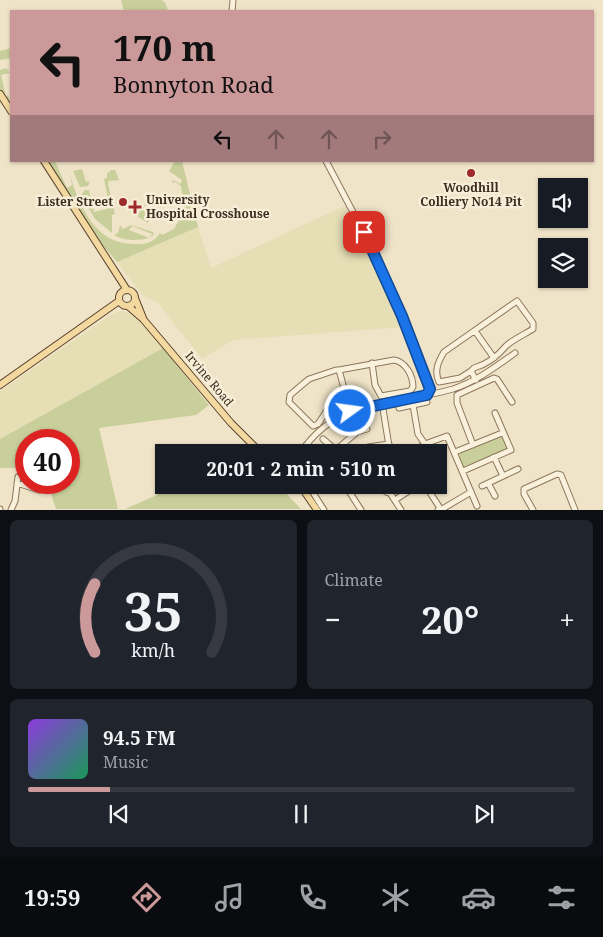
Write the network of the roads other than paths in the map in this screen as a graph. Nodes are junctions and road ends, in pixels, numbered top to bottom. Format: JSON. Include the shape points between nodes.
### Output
{"nodes":[{"id":1,"x":0,"y":94,"type":"edge"},
{"id":2,"x":10,"y":109,"type":"edge"},
{"id":3,"x":45,"y":162,"type":"edge"},
{"id":4,"x":327,"y":162,"type":"edge"},
{"id":5,"x":124,"y":291,"type":"junction"},
{"id":6,"x":135,"y":298,"type":"junction"},
{"id":7,"x":120,"y":301,"type":"junction"},
{"id":8,"x":128,"y":306,"type":"junction"},
{"id":9,"x":143,"y":319,"type":"junction"},
{"id":10,"x":475,"y":331,"type":"junction"},
{"id":11,"x":515,"y":353,"type":"dead end"},
{"id":12,"x":494,"y":358,"type":"junction"},
{"id":13,"x":372,"y":363,"type":"junction"},
{"id":14,"x":339,"y":370,"type":"junction"},
{"id":15,"x":472,"y":371,"type":"junction"},
{"id":16,"x":476,"y":380,"type":"junction"},
{"id":17,"x":0,"y":385,"type":"edge"},
{"id":18,"x":430,"y":392,"type":"junction"},
{"id":19,"x":427,"y":402,"type":"dead end"},
{"id":20,"x":512,"y":402,"type":"dead end"},
{"id":21,"x":382,"y":403,"type":"junction"},
{"id":22,"x":413,"y":405,"type":"junction"},
{"id":23,"x":399,"y":408,"type":"dead end"},
{"id":24,"x":328,"y":409,"type":"junction"},
{"id":25,"x":495,"y":413,"type":"dead end"},
{"id":26,"x":351,"y":418,"type":"dead end"},
{"id":27,"x":336,"y":419,"type":"junction"},
{"id":28,"x":367,"y":430,"type":"dead end"},
{"id":29,"x":358,"y":432,"type":"junction"},
{"id":30,"x":502,"y":433,"type":"junction"},
{"id":31,"x":323,"y":438,"type":"dead end"},
{"id":32,"x":252,"y":444,"type":"edge"},
{"id":33,"x":309,"y":444,"type":"edge"},
{"id":34,"x":330,"y":444,"type":"edge"},
{"id":35,"x":345,"y":444,"type":"edge"},
{"id":36,"x":388,"y":444,"type":"edge"},
{"id":37,"x":425,"y":444,"type":"joint"},
{"id":38,"x":474,"y":445,"type":"junction"},
{"id":39,"x":455,"y":452,"type":"junction"},
{"id":40,"x":494,"y":457,"type":"junction"},
{"id":41,"x":518,"y":469,"type":"dead end"},
{"id":42,"x":463,"y":471,"type":"junction"},
{"id":43,"x":503,"y":476,"type":"junction"},
{"id":44,"x":488,"y":483,"type":"junction"},
{"id":45,"x":482,"y":486,"type":"dead end"},
{"id":46,"x":471,"y":492,"type":"junction"},
{"id":47,"x":16,"y":494,"type":"edge"},
{"id":48,"x":309,"y":494,"type":"edge"},
{"id":49,"x":311,"y":494,"type":"edge"},
{"id":50,"x":351,"y":494,"type":"edge"},
{"id":51,"x":389,"y":494,"type":"edge"},
{"id":52,"x":404,"y":494,"type":"edge"},
{"id":53,"x":430,"y":494,"type":"edge"},
{"id":54,"x":495,"y":496,"type":"dead end"},
{"id":55,"x":395,"y":500,"type":"junction"},
{"id":56,"x":478,"y":507,"type":"edge"},
{"id":57,"x":439,"y":509,"type":"edge"},
{"id":58,"x":11,"y":510,"type":"edge"},
{"id":59,"x":316,"y":510,"type":"edge"},
{"id":60,"x":324,"y":510,"type":"edge"},
{"id":61,"x":361,"y":510,"type":"edge"},
{"id":62,"x":401,"y":510,"type":"edge"},
{"id":63,"x":533,"y":510,"type":"edge"},
{"id":64,"x":575,"y":510,"type":"edge"}],
"edges":[{"from":1,"to":2,"type":"main road"},
{"from":3,"to":5,"type":"main road"},
{"from":4,"to":18,"type":"street","via":[[372,248]]},
{"from":5,"to":6,"type":"main road","via":[[132,291]]},
{"from":5,"to":7,"type":"main road"},
{"from":6,"to":8,"type":"main road"},
{"from":6,"to":9,"type":"main road","name":"Irvine Road"},
{"from":7,"to":8,"type":"main road"},
{"from":7,"to":17,"type":"main road"},
{"from":8,"to":9,"type":"main road","name":"Irvine Road"},
{"from":9,"to":32,"type":"main road","name":"Irvine Road"},
{"from":10,"to":12,"type":"street"},
{"from":10,"to":12,"type":"street","via":[[517,301],[533,329]]},
{"from":10,"to":15,"type":"street","via":[[444,352],[439,361],[437,379],[447,382]]},
{"from":11,"to":16,"type":"street"},
{"from":12,"to":15,"type":"street"},
{"from":13,"to":13,"type":"street","via":[[375,385],[381,396],[410,391],[413,387],[409,371],[399,361]]},
{"from":13,"to":14,"type":"street"},
{"from":14,"to":24,"type":"street","via":[[349,400],[344,406]]},
{"from":14,"to":24,"type":"street","via":[[309,379],[290,395],[289,402],[313,426]]},
{"from":15,"to":16,"type":"street"},
{"from":16,"to":18,"type":"street","via":[[452,389]]},
{"from":18,"to":21,"type":"street"},
{"from":19,"to":22,"type":"street"},
{"from":20,"to":38,"type":"street","via":[[494,378],[457,396]]},
{"from":21,"to":27,"type":"street","via":[[364,406]]},
{"from":21,"to":36,"type":"street"},
{"from":22,"to":23,"type":"street"},
{"from":22,"to":37,"type":"street","via":[[418,434]]},
{"from":24,"to":27,"type":"street"},
{"from":25,"to":30,"type":"street"},
{"from":26,"to":29,"type":"street"},
{"from":27,"to":33,"type":"street"},
{"from":28,"to":29,"type":"street"},
{"from":29,"to":35,"type":"street"},
{"from":30,"to":38,"type":"street"},
{"from":30,"to":40,"type":"street","via":[[511,450]]},
{"from":31,"to":34,"type":"street"},
{"from":37,"to":39,"type":"street","via":[[441,437],[450,439]]},
{"from":38,"to":39,"type":"street"},
{"from":39,"to":42,"type":"street"},
{"from":40,"to":42,"type":"street"},
{"from":40,"to":43,"type":"street"},
{"from":41,"to":43,"type":"street"},
{"from":42,"to":46,"type":"street"},
{"from":43,"to":44,"type":"street"},
{"from":44,"to":45,"type":"street"},
{"from":44,"to":54,"type":"street"},
{"from":46,"to":56,"type":"street"},
{"from":46,"to":57,"type":"street"},
{"from":47,"to":58,"type":"street"},
{"from":48,"to":59,"type":"main road"},
{"from":49,"to":60,"type":"street"},
{"from":50,"to":61,"type":"street"},
{"from":51,"to":55,"type":"street"},
{"from":52,"to":55,"type":"street"},
{"from":53,"to":57,"type":"street"},
{"from":55,"to":62,"type":"street"},
{"from":63,"to":64,"type":"street","via":[[524,490],[556,474],[561,475]]}]}
